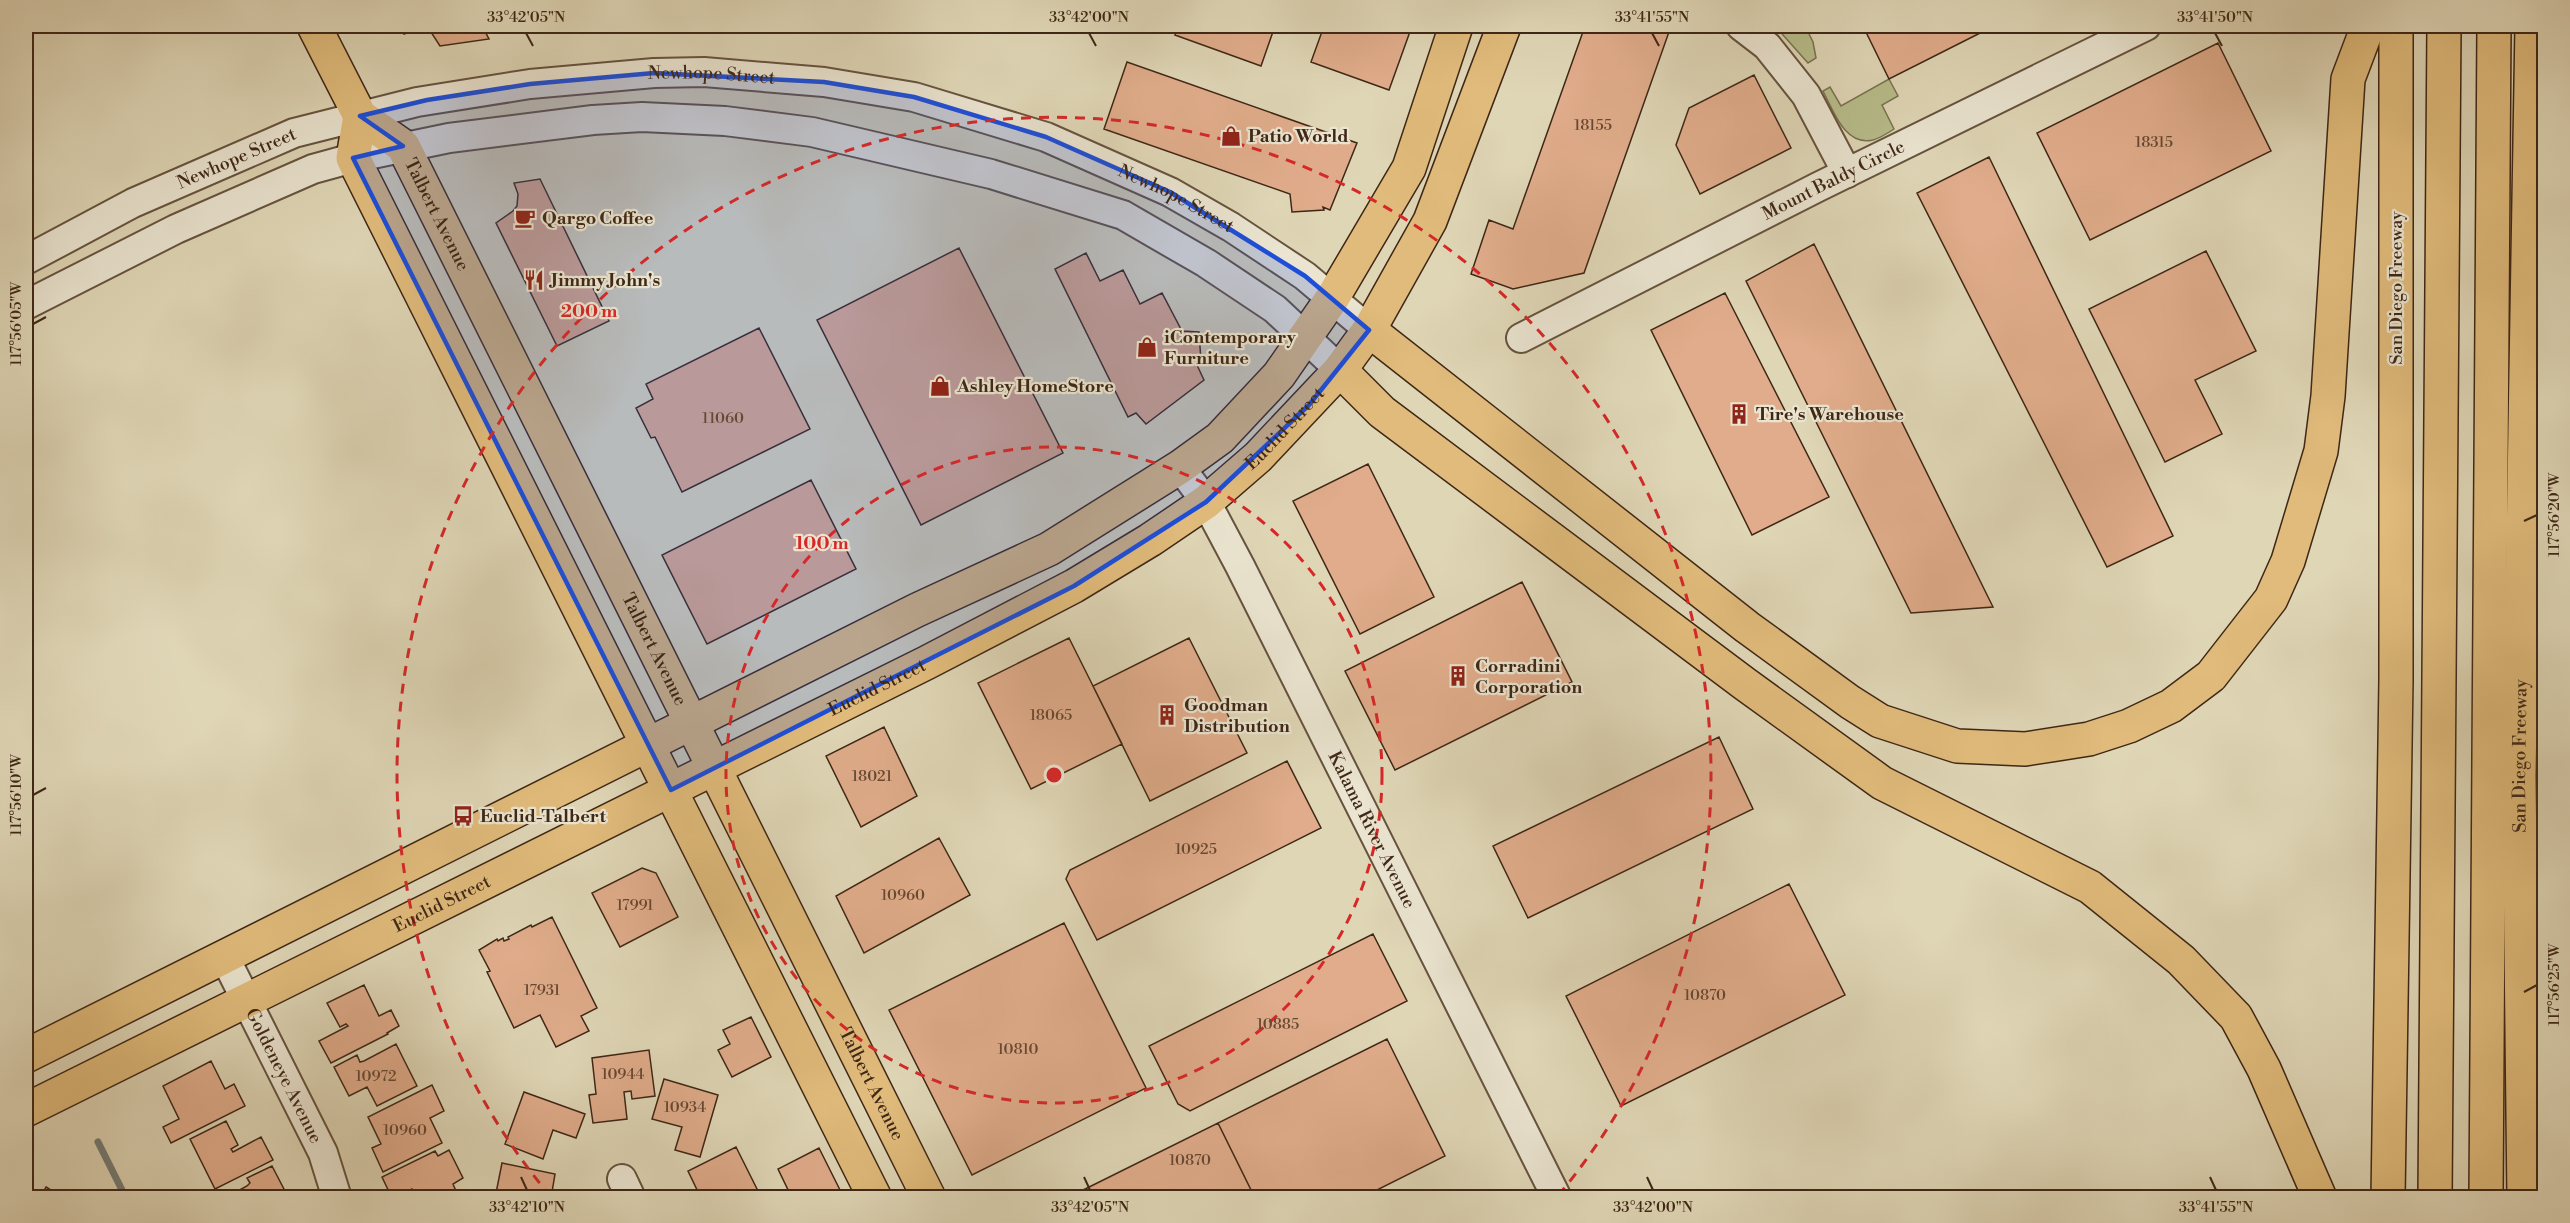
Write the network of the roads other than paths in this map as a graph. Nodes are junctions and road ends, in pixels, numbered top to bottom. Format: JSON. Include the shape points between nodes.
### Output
{"nodes":[{"id":1,"x":314,"y":26,"type":"edge"},
{"id":2,"x":1456,"y":26,"type":"edge"},
{"id":3,"x":1504,"y":26,"type":"edge"},
{"id":4,"x":1741,"y":26,"type":"edge"},
{"id":5,"x":2146,"y":26,"type":"edge"},
{"id":6,"x":2368,"y":26,"type":"edge"},
{"id":7,"x":2396,"y":26,"type":"edge"},
{"id":8,"x":2444,"y":26,"type":"edge"},
{"id":9,"x":2494,"y":26,"type":"edge"},
{"id":10,"x":2532,"y":26,"type":"edge"},
{"id":11,"x":360,"y":116,"type":"junction"},
{"id":12,"x":403,"y":146,"type":"junction"},
{"id":13,"x":353,"y":158,"type":"junction"},
{"id":14,"x":1847,"y":173,"type":"junction"},
{"id":15,"x":26,"y":260,"type":"edge"},
{"id":16,"x":1333,"y":297,"type":"junction"},
{"id":17,"x":26,"y":304,"type":"edge"},
{"id":18,"x":1369,"y":330,"type":"junction"},
{"id":19,"x":1521,"y":338,"type":"dead end"},
{"id":20,"x":1306,"y":339,"type":"junction"},
{"id":21,"x":1340,"y":370,"type":"junction"},
{"id":22,"x":1180,"y":467,"type":"junction"},
{"id":23,"x":1206,"y":502,"type":"junction"},
{"id":24,"x":691,"y":722,"type":"junction"},
{"id":25,"x":2544,"y":731,"type":"edge"},
{"id":26,"x":648,"y":744,"type":"junction"},
{"id":27,"x":715,"y":768,"type":"junction"},
{"id":28,"x":2519,"y":776,"type":"junction"},
{"id":29,"x":671,"y":790,"type":"junction"},
{"id":30,"x":224,"y":956,"type":"junction"},
{"id":31,"x":244,"y":1000,"type":"junction"},
{"id":32,"x":26,"y":1056,"type":"edge"},
{"id":33,"x":26,"y":1110,"type":"edge"},
{"id":34,"x":337,"y":1197,"type":"edge"},
{"id":35,"x":875,"y":1197,"type":"edge"},
{"id":36,"x":929,"y":1197,"type":"edge"},
{"id":37,"x":1557,"y":1197,"type":"edge"},
{"id":38,"x":2320,"y":1197,"type":"edge"},
{"id":39,"x":2388,"y":1197,"type":"edge"},
{"id":40,"x":2435,"y":1197,"type":"edge"},
{"id":41,"x":2486,"y":1197,"type":"edge"},
{"id":42,"x":2524,"y":1197,"type":"edge"}],
"edges":[{"from":1,"to":11,"type":"main road","name":"Talbert Avenue"},
{"from":2,"to":16,"type":"main road","via":[[1409,168]]},
{"from":3,"to":18,"type":"main road","name":"Euclid Street","via":[[1430,221]]},
{"from":4,"to":14,"type":"street","via":[[1767,46],[1806,95]]},
{"from":5,"to":14,"type":"street","name":"Mount Baldy Circle"},
{"from":6,"to":18,"type":"main road","via":[[2348,79],[2328,396],[2321,451],[2288,561],[2271,599],[2211,676],[2171,706],[2089,739],[2025,749],[1957,746],[1880,720],[1747,627]]},
{"from":7,"to":39,"type":"main road","name":"San Diego Freeway","via":[[2396,681]]},
{"from":8,"to":40,"type":"main road"},
{"from":9,"to":41,"type":"main road"},
{"from":10,"to":28,"type":"main road","name":"San Diego Freeway"},
{"from":11,"to":12,"type":"main road","name":"Talbert Avenue"},
{"from":11,"to":13,"type":"main road"},
{"from":11,"to":15,"type":"street","name":"Newhope Street","via":[[294,133],[214,166],[133,203]]},
{"from":11,"to":16,"type":"street","name":"Newhope Street","via":[[427,100],[530,84],[704,72],[824,82],[914,97],[1046,137],[1170,192],[1231,227]]},
{"from":12,"to":13,"type":"street"},
{"from":12,"to":20,"type":"street","via":[[642,117],[725,121],[812,132],[991,174],[1123,215],[1206,262],[1275,309]]},
{"from":12,"to":24,"type":"main road","name":"Talbert Avenue"},
{"from":13,"to":17,"type":"street","via":[[313,169],[176,229]]},
{"from":13,"to":26,"type":"main road"},
{"from":14,"to":19,"type":"street","name":"Mount Baldy Circle"},
{"from":16,"to":18,"type":"street","name":"Newhope Street"},
{"from":16,"to":20,"type":"main road"},
{"from":18,"to":21,"type":"main road","name":"Euclid Street"},
{"from":20,"to":21,"type":"street"},
{"from":20,"to":22,"type":"main road","via":[[1279,375],[1220,438]]},
{"from":21,"to":23,"type":"main road","name":"Euclid Street","via":[[1258,457]]},
{"from":21,"to":38,"type":"main road","via":[[1382,411],[1882,783],[2090,887],[2181,960],[2236,1017],[2282,1107]]},
{"from":22,"to":23,"type":"street","name":"Kalama River Avenue"},
{"from":22,"to":24,"type":"main road","via":[[1049,549]]},
{"from":23,"to":27,"type":"main road","name":"Euclid Street","via":[[1074,586]]},
{"from":23,"to":37,"type":"street","name":"Kalama River Avenue"},
{"from":24,"to":26,"type":"main road"},
{"from":24,"to":27,"type":"main road","name":"Talbert Avenue"},
{"from":25,"to":28,"type":"main road"},
{"from":26,"to":29,"type":"main road"},
{"from":26,"to":30,"type":"main road"},
{"from":27,"to":29,"type":"main road","name":"Euclid Street"},
{"from":27,"to":36,"type":"main road","name":"Talbert Avenue"},
{"from":28,"to":42,"type":"main road","name":"San Diego Freeway"},
{"from":29,"to":31,"type":"main road","name":"Euclid Street"},
{"from":29,"to":35,"type":"main road"},
{"from":30,"to":31,"type":"street","name":"Goldeneye Avenue"},
{"from":30,"to":32,"type":"main road"},
{"from":31,"to":33,"type":"main road","name":"Euclid Street"},
{"from":31,"to":34,"type":"street","name":"Goldeneye Avenue","via":[[323,1153]]}]}
